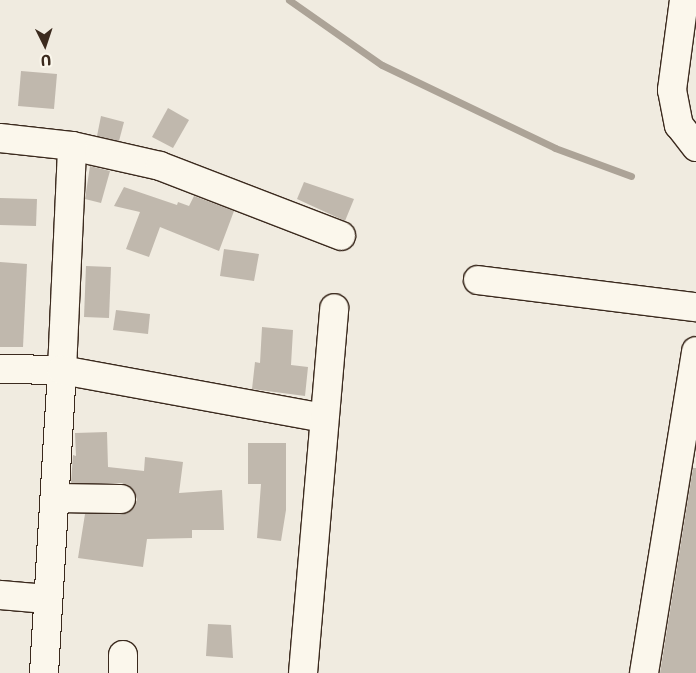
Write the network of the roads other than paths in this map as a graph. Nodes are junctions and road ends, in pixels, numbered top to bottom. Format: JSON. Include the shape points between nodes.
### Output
{"nodes":[{"id":1,"x":684,"y":0,"type":"edge"},
{"id":2,"x":0,"y":138,"type":"edge"},
{"id":3,"x":72,"y":146,"type":"junction"},
{"id":4,"x":696,"y":148,"type":"edge"},
{"id":5,"x":341,"y":236,"type":"dead end"},
{"id":6,"x":478,"y":280,"type":"dead end"},
{"id":7,"x":696,"y":306,"type":"edge"},
{"id":8,"x":334,"y":308,"type":"dead end"},
{"id":9,"x":696,"y":350,"type":"edge"},
{"id":10,"x":0,"y":368,"type":"edge"},
{"id":11,"x":62,"y":370,"type":"junction"},
{"id":12,"x":324,"y":418,"type":"junction"},
{"id":13,"x":56,"y":498,"type":"junction"},
{"id":14,"x":121,"y":500,"type":"dead end"},
{"id":15,"x":0,"y":595,"type":"edge"},
{"id":16,"x":47,"y":599,"type":"junction"},
{"id":17,"x":44,"y":673,"type":"edge"},
{"id":18,"x":303,"y":673,"type":"edge"},
{"id":19,"x":644,"y":673,"type":"edge"}],
"edges":[{"from":1,"to":4,"type":"street","via":[[672,90],[679,125]]},
{"from":2,"to":3,"type":"street"},
{"from":3,"to":5,"type":"street","via":[[160,166]]},
{"from":3,"to":11,"type":"street"},
{"from":6,"to":7,"type":"street"},
{"from":8,"to":12,"type":"street"},
{"from":9,"to":19,"type":"street"},
{"from":10,"to":11,"type":"street"},
{"from":11,"to":12,"type":"street"},
{"from":11,"to":13,"type":"street","via":[[57,422]]},
{"from":12,"to":18,"type":"street"},
{"from":13,"to":14,"type":"street"},
{"from":13,"to":16,"type":"street"},
{"from":15,"to":16,"type":"street"},
{"from":16,"to":17,"type":"street"}]}
